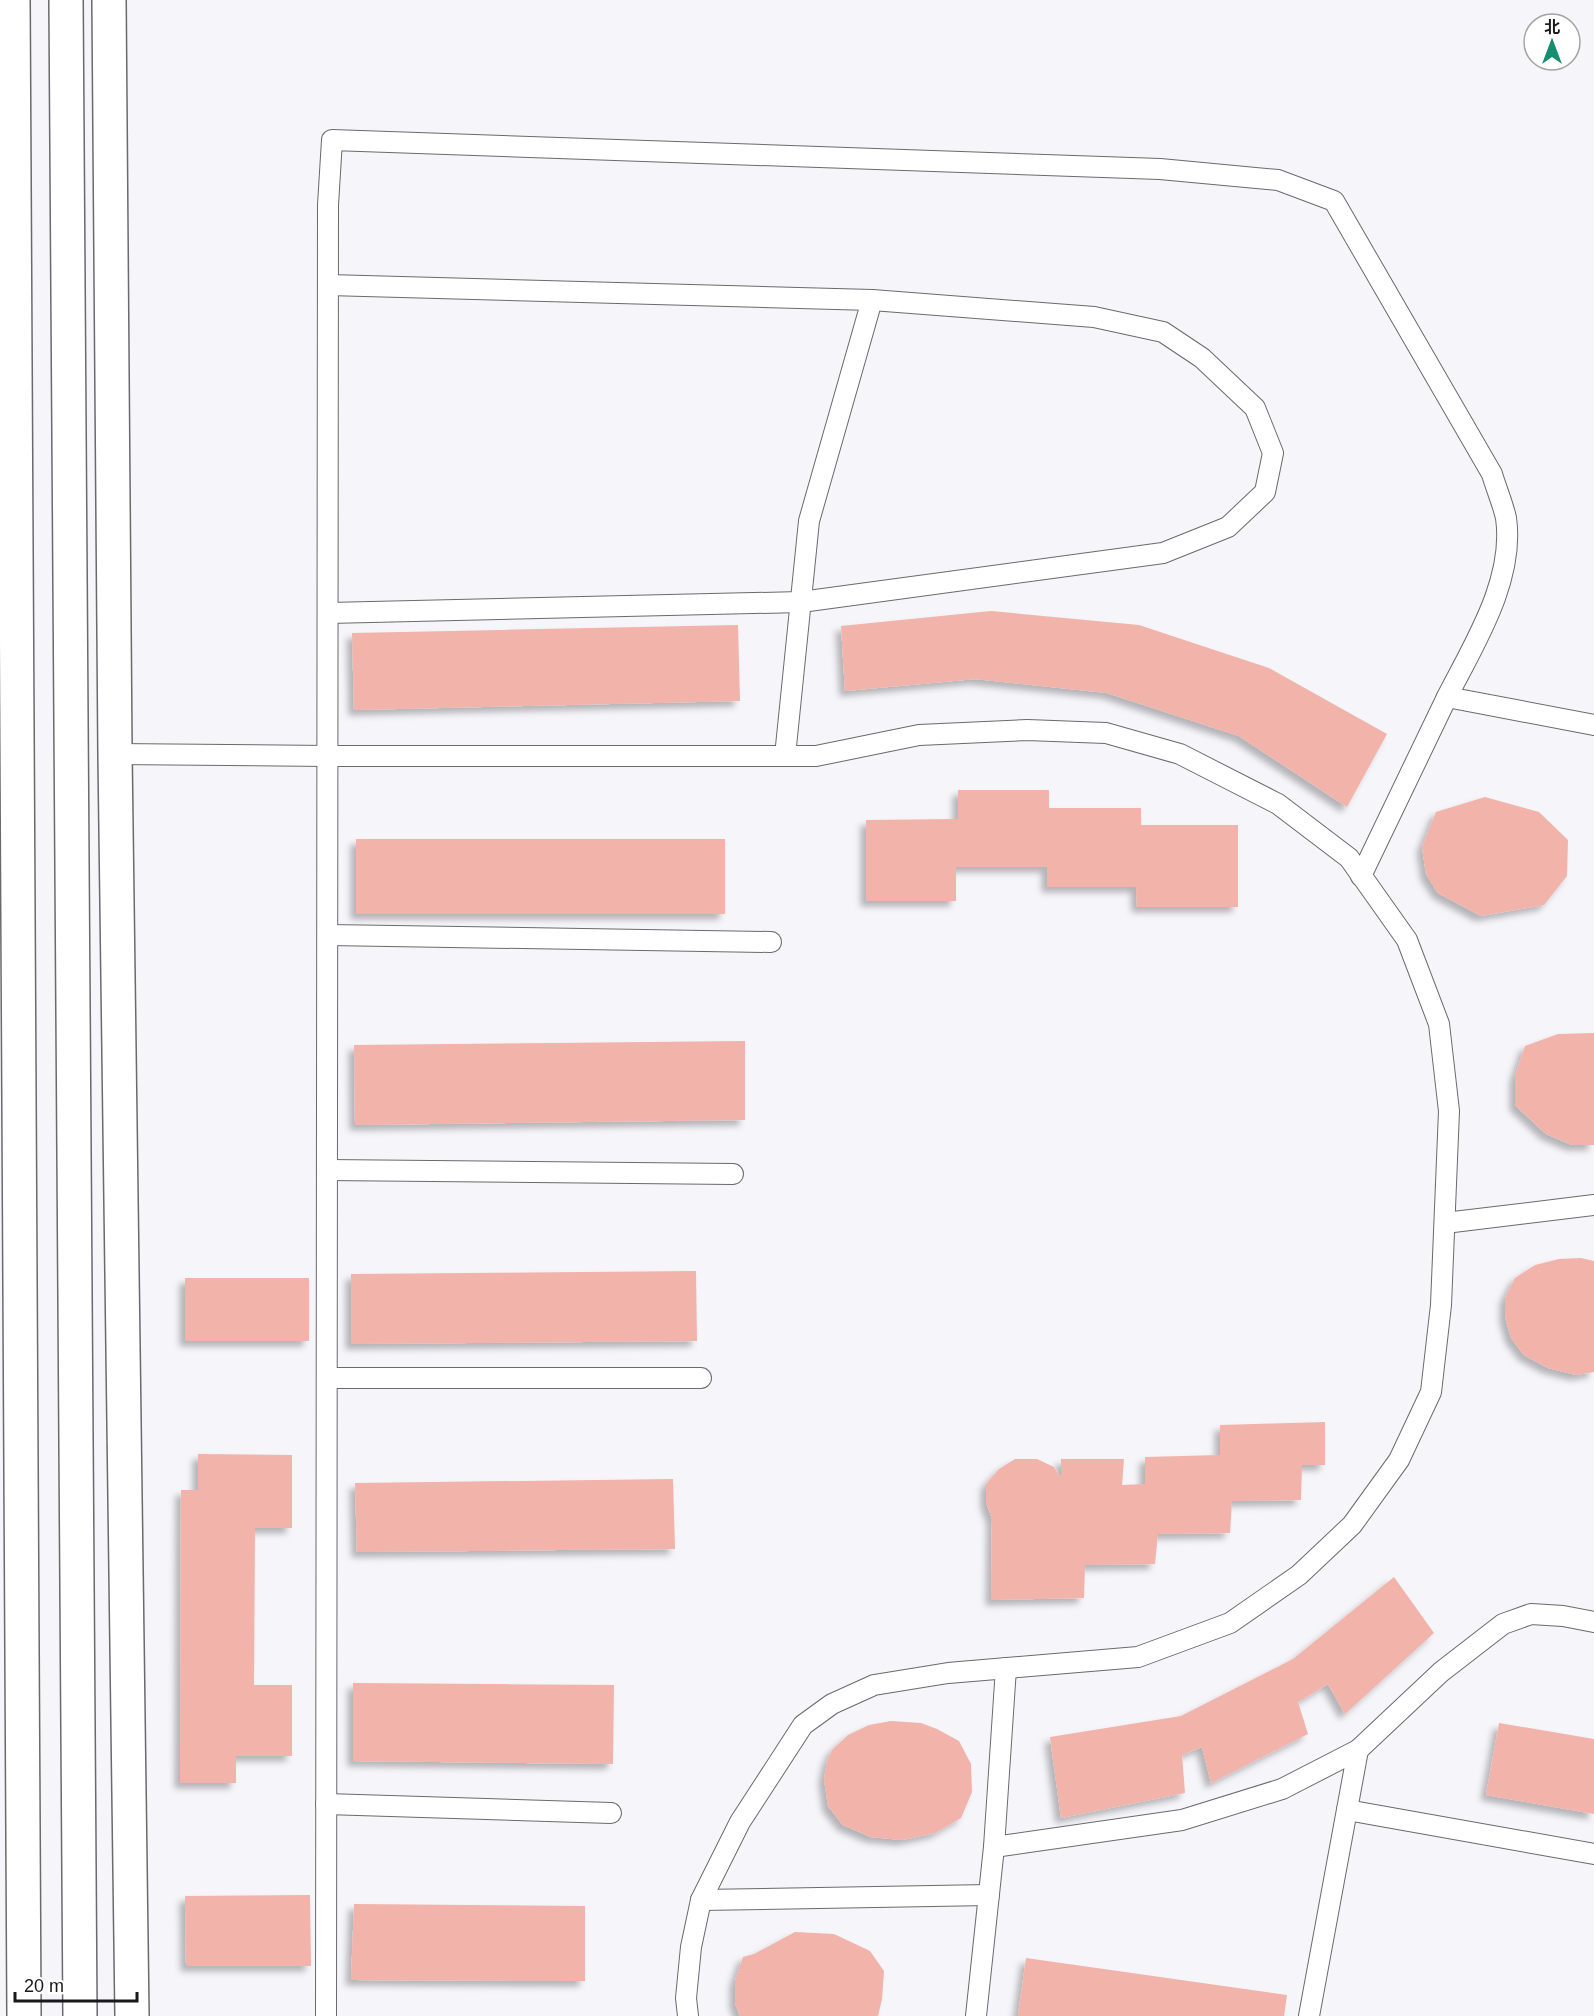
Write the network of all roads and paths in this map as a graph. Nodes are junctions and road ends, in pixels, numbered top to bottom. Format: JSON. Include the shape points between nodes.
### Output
{"nodes":[{"id":1,"x":14,"y":0,"type":"edge"},
{"id":2,"x":66,"y":0,"type":"edge"},
{"id":3,"x":109,"y":0,"type":"edge"},
{"id":4,"x":328,"y":285,"type":"junction"},
{"id":5,"x":872,"y":300,"type":"junction"},
{"id":6,"x":801,"y":602,"type":"junction"},
{"id":7,"x":328,"y":613,"type":"junction"},
{"id":8,"x":1447,"y":697,"type":"junction"},
{"id":9,"x":1594,"y":725,"type":"edge"},
{"id":10,"x":115,"y":754,"type":"junction"},
{"id":11,"x":328,"y":756,"type":"junction"},
{"id":12,"x":785,"y":756,"type":"junction"},
{"id":13,"x":1362,"y":876,"type":"junction"},
{"id":14,"x":328,"y":934,"type":"junction"},
{"id":15,"x":771,"y":942,"type":"dead end"},
{"id":16,"x":327,"y":1170,"type":"junction"},
{"id":17,"x":733,"y":1174,"type":"dead end"},
{"id":18,"x":1594,"y":1205,"type":"edge"},
{"id":19,"x":1444,"y":1223,"type":"junction"},
{"id":20,"x":327,"y":1378,"type":"junction"},
{"id":21,"x":701,"y":1378,"type":"dead end"},
{"id":22,"x":1594,"y":1622,"type":"edge"},
{"id":23,"x":1006,"y":1668,"type":"junction"},
{"id":24,"x":1358,"y":1750,"type":"junction"},
{"id":25,"x":326,"y":1804,"type":"junction"},
{"id":26,"x":1347,"y":1810,"type":"junction"},
{"id":27,"x":611,"y":1813,"type":"dead end"},
{"id":28,"x":994,"y":1847,"type":"junction"},
{"id":29,"x":1594,"y":1854,"type":"edge"},
{"id":30,"x":989,"y":1895,"type":"junction"},
{"id":31,"x":700,"y":1900,"type":"junction"},
{"id":32,"x":24,"y":2016,"type":"edge"},
{"id":33,"x":80,"y":2016,"type":"edge"},
{"id":34,"x":132,"y":2016,"type":"edge"},
{"id":35,"x":326,"y":2016,"type":"edge"},
{"id":36,"x":688,"y":2016,"type":"edge"},
{"id":37,"x":976,"y":2016,"type":"edge"},
{"id":38,"x":1309,"y":2016,"type":"edge"}],
"edges":[{"from":1,"to":32,"type":"street"},
{"from":2,"to":33,"type":"street"},
{"from":3,"to":10,"type":"street"},
{"from":4,"to":5,"type":"lane"},
{"from":4,"to":7,"type":"lane"},
{"from":4,"to":8,"type":"lane","via":[[332,140],[1160,169],[1278,180],[1334,201],[1492,474],[1506,519],[1506,558],[1490,613]]},
{"from":5,"to":6,"type":"lane","via":[[809,521]]},
{"from":5,"to":6,"type":"lane","via":[[1094,317],[1163,332],[1202,358],[1255,408],[1273,453],[1265,492],[1228,527],[1163,553]]},
{"from":6,"to":7,"type":"lane"},
{"from":6,"to":12,"type":"lane"},
{"from":7,"to":11,"type":"lane"},
{"from":8,"to":9,"type":"lane"},
{"from":8,"to":13,"type":"lane"},
{"from":10,"to":11,"type":"lane"},
{"from":10,"to":34,"type":"street"},
{"from":11,"to":12,"type":"lane"},
{"from":11,"to":14,"type":"lane"},
{"from":12,"to":13,"type":"lane","via":[[816,756],[919,735],[1027,730],[1106,733],[1180,754],[1278,804],[1349,858]]},
{"from":13,"to":19,"type":"lane","via":[[1407,940],[1439,1024],[1449,1111]]},
{"from":14,"to":15,"type":"lane"},
{"from":14,"to":16,"type":"lane"},
{"from":16,"to":17,"type":"lane"},
{"from":16,"to":20,"type":"lane"},
{"from":18,"to":19,"type":"lane"},
{"from":19,"to":23,"type":"lane","via":[[1441,1305],[1431,1392],[1399,1460],[1352,1525],[1299,1575],[1230,1623],[1138,1657]]},
{"from":20,"to":21,"type":"lane"},
{"from":20,"to":25,"type":"lane"},
{"from":22,"to":24,"type":"lane","via":[[1531,1614],[1503,1624],[1441,1672]]},
{"from":23,"to":28,"type":"lane"},
{"from":23,"to":31,"type":"lane","via":[[874,1685],[832,1704],[803,1725],[740,1822]]},
{"from":24,"to":26,"type":"lane"},
{"from":24,"to":28,"type":"lane","via":[[1282,1790],[1182,1820]]},
{"from":25,"to":27,"type":"lane"},
{"from":25,"to":35,"type":"lane"},
{"from":26,"to":29,"type":"lane"},
{"from":26,"to":38,"type":"lane"},
{"from":28,"to":30,"type":"lane"},
{"from":30,"to":31,"type":"lane"},
{"from":30,"to":37,"type":"lane"},
{"from":31,"to":36,"type":"lane","via":[[691,1947]]}]}
